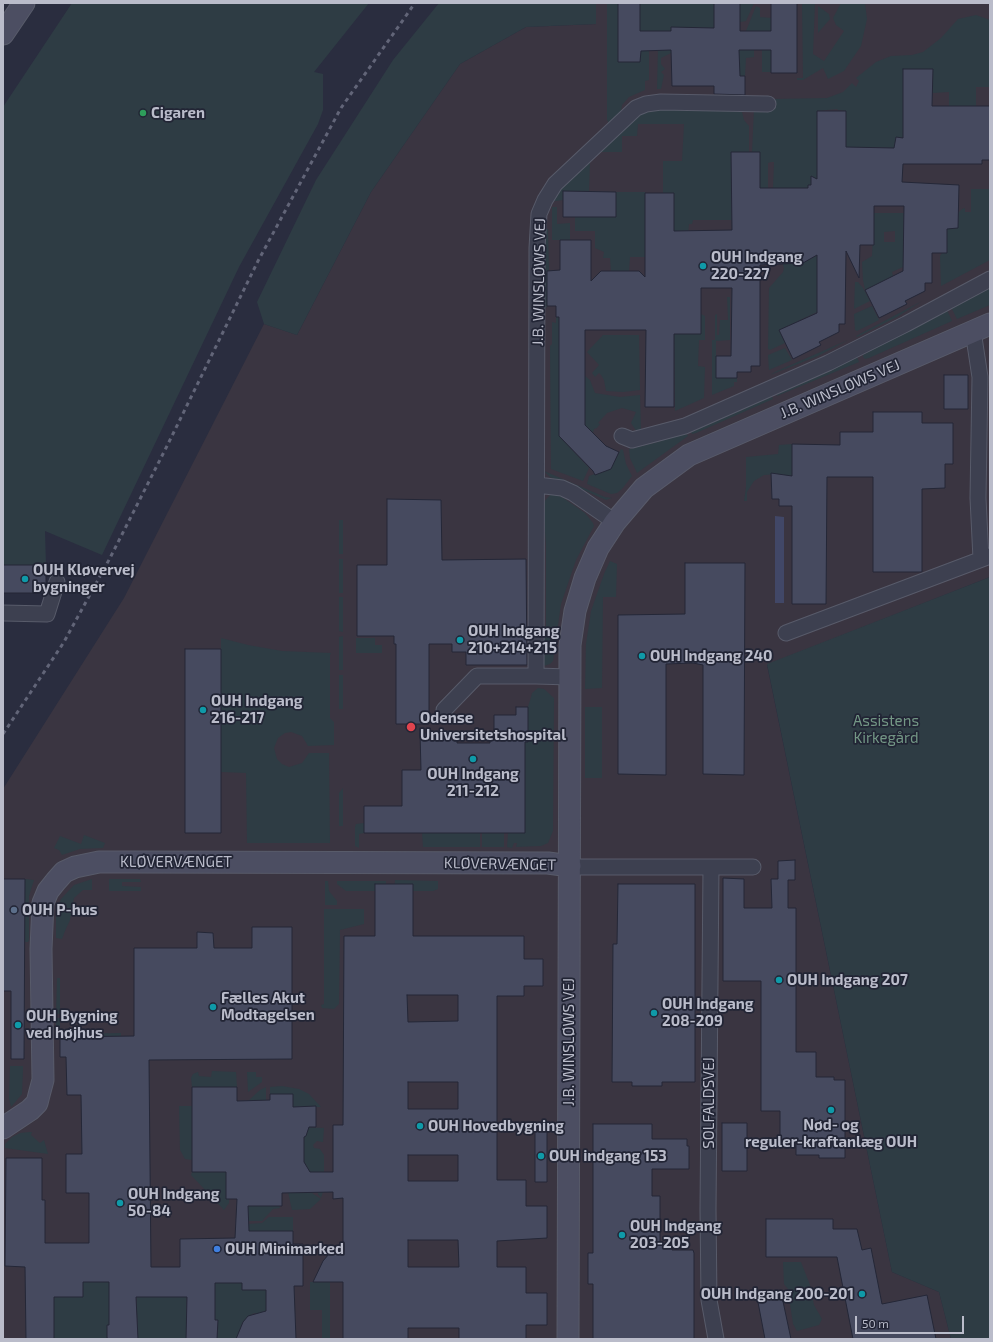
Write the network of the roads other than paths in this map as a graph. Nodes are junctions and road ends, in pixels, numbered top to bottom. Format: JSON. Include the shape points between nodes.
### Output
{"nodes":[{"id":1,"x":24,"y":3,"type":"edge"},
{"id":2,"x":3,"y":34,"type":"edge"},
{"id":3,"x":768,"y":104,"type":"dead end"},
{"id":4,"x":990,"y":279,"type":"edge"},
{"id":5,"x":981,"y":328,"type":"edge"},
{"id":6,"x":622,"y":436,"type":"dead end"},
{"id":7,"x":536,"y":485,"type":"junction"},
{"id":8,"x":615,"y":522,"type":"junction"},
{"id":9,"x":986,"y":558,"type":"edge"},
{"id":10,"x":57,"y":582,"type":"dead end"},
{"id":11,"x":3,"y":613,"type":"edge"},
{"id":12,"x":786,"y":633,"type":"dead end"},
{"id":13,"x":536,"y":676,"type":"junction"},
{"id":14,"x":570,"y":677,"type":"junction"},
{"id":15,"x":444,"y":710,"type":"dead end"},
{"id":16,"x":570,"y":866,"type":"junction"},
{"id":17,"x":711,"y":867,"type":"junction"},
{"id":18,"x":753,"y":867,"type":"dead end"},
{"id":19,"x":3,"y":1128,"type":"edge"},
{"id":20,"x":568,"y":1339,"type":"edge"},
{"id":21,"x":716,"y":1339,"type":"edge"}],
"edges":[{"from":1,"to":2,"type":"street"},
{"from":3,"to":7,"type":"street","name":"J.B. WINSLØWS VEJ","via":[[661,102],[636,108],[555,184],[544,200],[539,214],[536,248]]},
{"from":4,"to":6,"type":"street","name":"J.B. WINSLØWS VEJ","via":[[828,363],[685,426],[632,440]]},
{"from":5,"to":8,"type":"street","name":"J.B. WINSLØWS VEJ","via":[[689,456],[644,488]]},
{"from":5,"to":9,"type":"street","name":"J.B. WINSLØWS VEJ","via":[[978,498]]},
{"from":7,"to":8,"type":"street","via":[[562,488],[573,493]]},
{"from":7,"to":13,"type":"street","name":"J.B. WINSLØWS VEJ"},
{"from":8,"to":14,"type":"street","name":"J.B. WINSLØWS VEJ","via":[[598,548],[575,611],[570,645]]},
{"from":9,"to":12,"type":"street","name":"J.B. WINSLØWS VEJ"},
{"from":10,"to":11,"type":"street","via":[[47,614]]},
{"from":13,"to":14,"type":"street"},
{"from":13,"to":15,"type":"street","via":[[477,676]]},
{"from":14,"to":16,"type":"street","name":"J.B. WINSLØWS VEJ"},
{"from":16,"to":17,"type":"street"},
{"from":16,"to":19,"type":"street","name":"KLØVERVÆNGET","via":[[548,863],[99,862],[64,872],[48,891],[43,903],[43,1080],[37,1103]]},
{"from":16,"to":20,"type":"street","name":"J.B. WINSLØWS VEJ"},
{"from":17,"to":18,"type":"street"},
{"from":17,"to":21,"type":"street","name":"SOLFALDSVEJ","via":[[708,1209],[710,1300]]}]}
